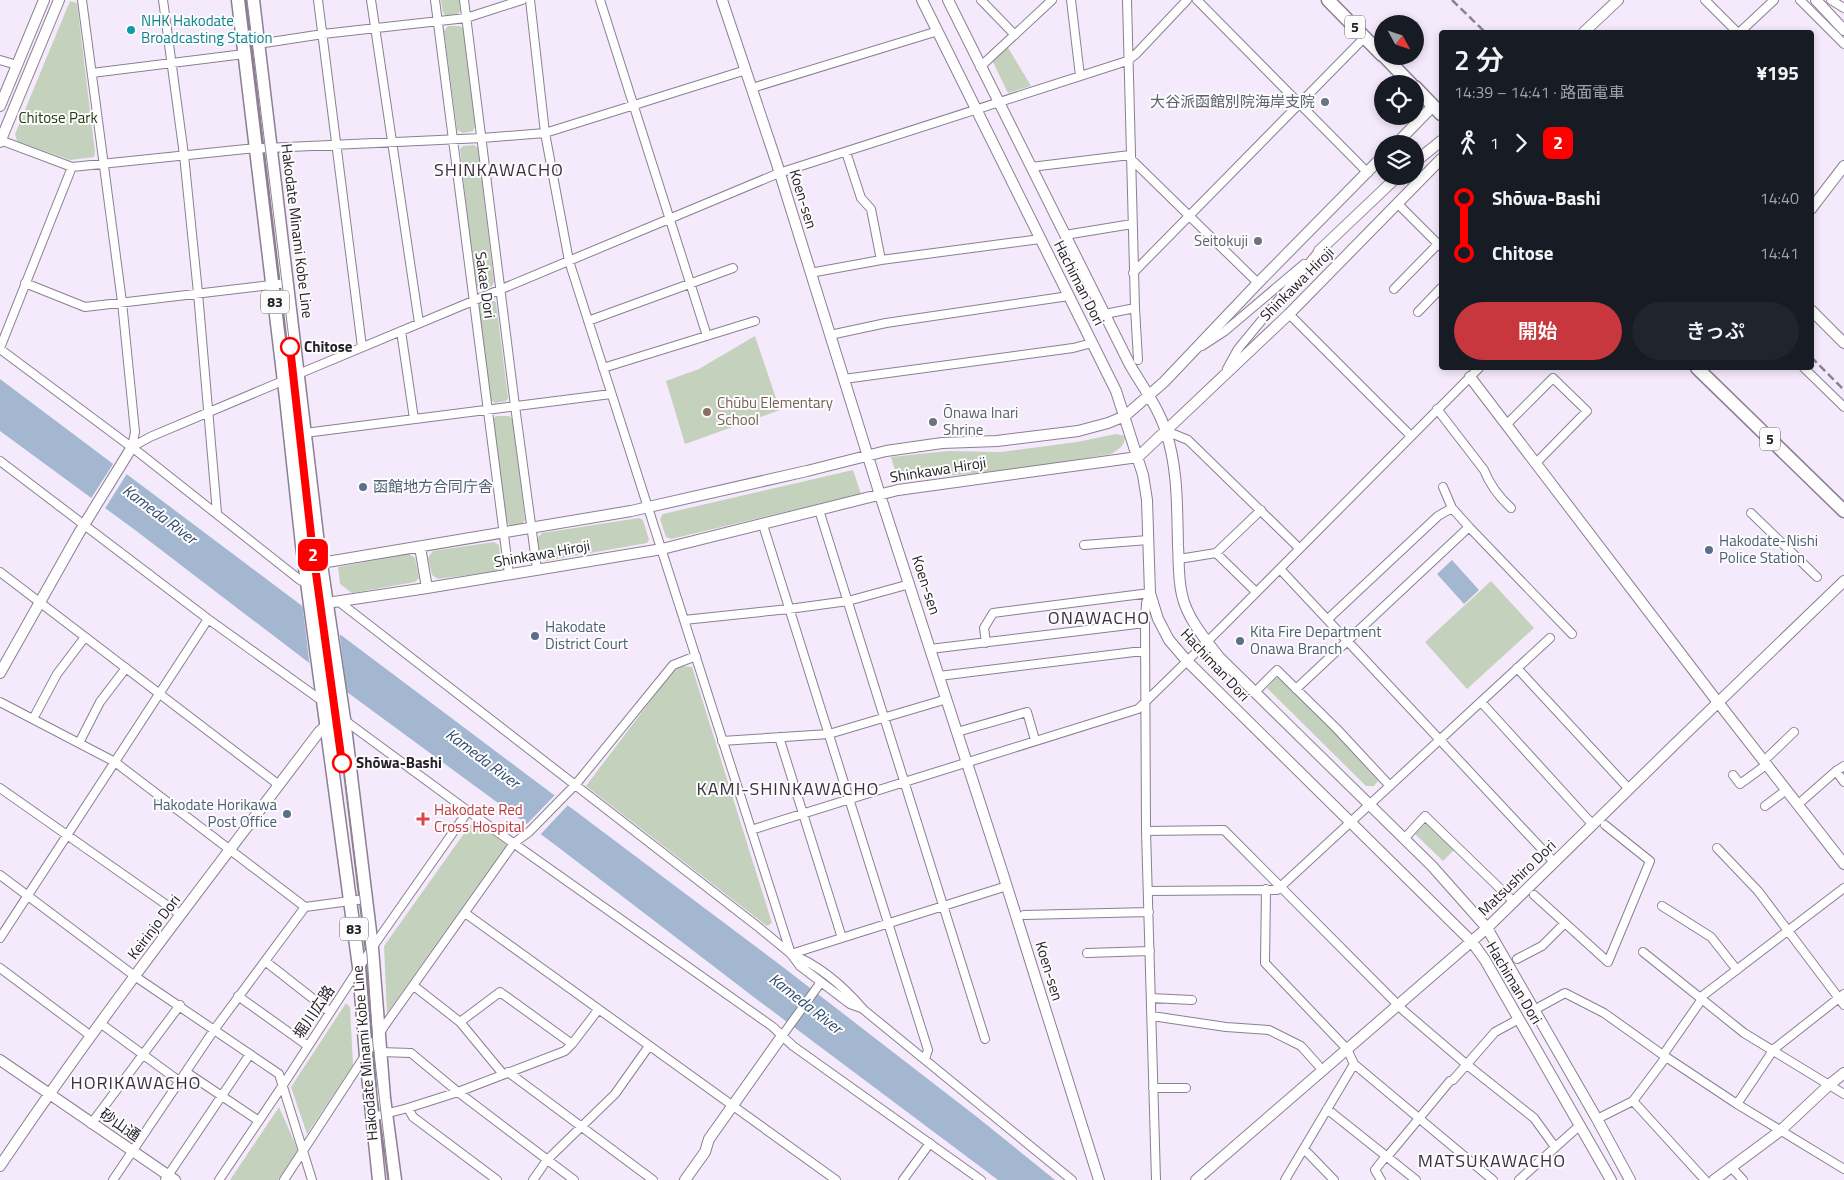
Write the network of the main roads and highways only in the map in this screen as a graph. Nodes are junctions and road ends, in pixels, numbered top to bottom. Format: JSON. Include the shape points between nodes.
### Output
{"nodes":[{"id":1,"x":238,"y":0,"type":"edge"},
{"id":2,"x":252,"y":0,"type":"edge"},
{"id":3,"x":1328,"y":0,"type":"edge"},
{"id":4,"x":1374,"y":46,"type":"edge"},
{"id":5,"x":1393,"y":65,"type":"edge"},
{"id":6,"x":1403,"y":75,"type":"edge"},
{"id":7,"x":1424,"y":96,"type":"edge"},
{"id":8,"x":1437,"y":110,"type":"edge"},
{"id":9,"x":1699,"y":370,"type":"edge"},
{"id":10,"x":1844,"y":510,"type":"edge"},
{"id":11,"x":379,"y":1180,"type":"edge"},
{"id":12,"x":394,"y":1180,"type":"edge"}],
"edges":[{"from":1,"to":11,"type":"main road","name":"Hakodate Minami Kobe Line","number":"83","via":[[308,585],[360,967]]},
{"from":2,"to":12,"type":"main road","name":"Hakodate Minami Kobe Line","number":"83","via":[[372,948],[378,1038]]},
{"from":3,"to":4,"type":"main road","number":"5"},
{"from":5,"to":6,"type":"main road","number":"5"},
{"from":7,"to":8,"type":"main road"},
{"from":9,"to":10,"type":"main road","number":"5"}]}
